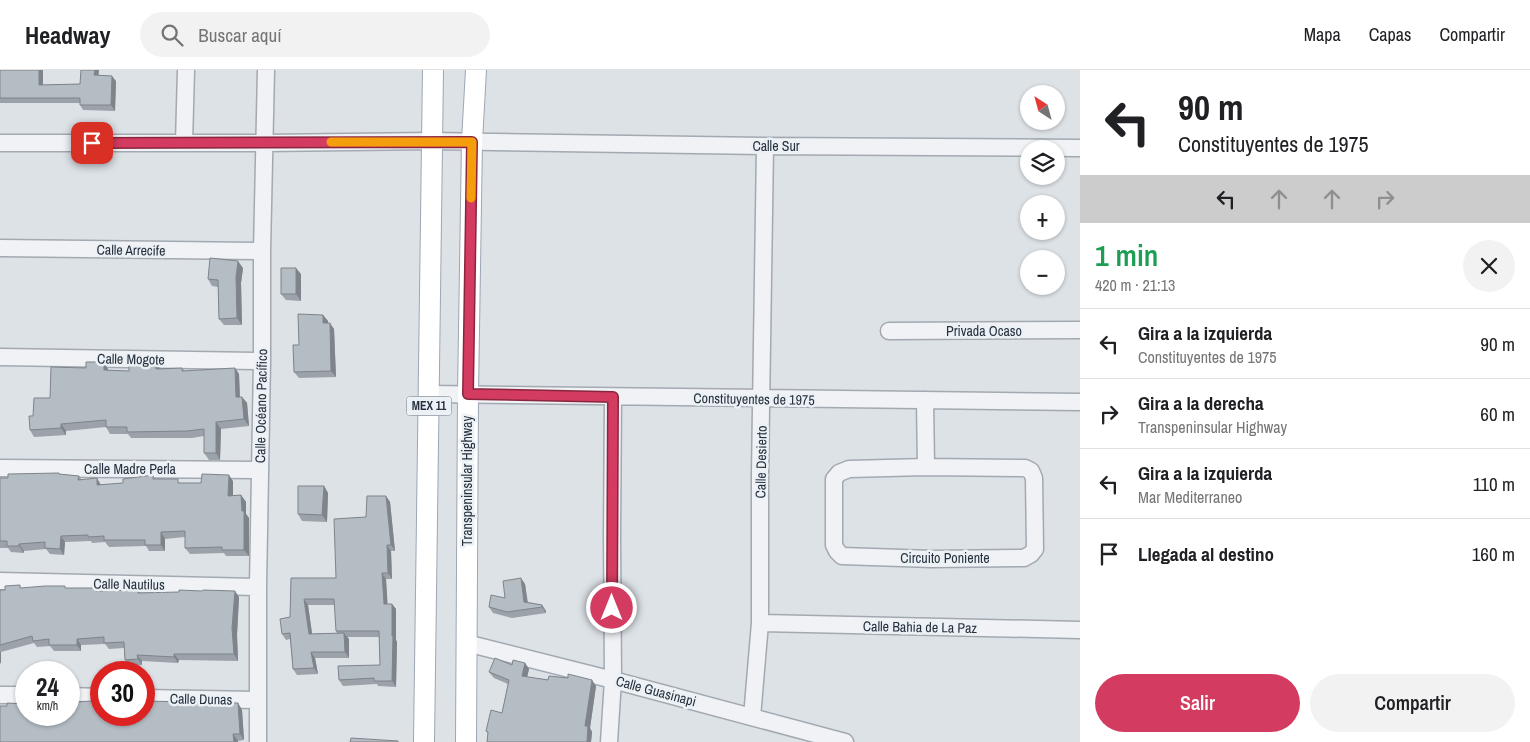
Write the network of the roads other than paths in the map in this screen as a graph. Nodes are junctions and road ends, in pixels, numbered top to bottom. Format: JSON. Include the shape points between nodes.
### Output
{"nodes":[{"id":1,"x":186,"y":70,"type":"edge"},
{"id":2,"x":266,"y":70,"type":"edge"},
{"id":3,"x":434,"y":70,"type":"edge"},
{"id":4,"x":476,"y":70,"type":"edge"},
{"id":5,"x":432,"y":141,"type":"junction"},
{"id":6,"x":472,"y":142,"type":"junction"},
{"id":7,"x":0,"y":143,"type":"edge"},
{"id":8,"x":184,"y":143,"type":"junction"},
{"id":9,"x":265,"y":143,"type":"junction"},
{"id":10,"x":765,"y":146,"type":"junction"},
{"id":11,"x":1080,"y":148,"type":"edge"},
{"id":12,"x":0,"y":248,"type":"edge"},
{"id":13,"x":262,"y":251,"type":"junction"},
{"id":14,"x":1080,"y":330,"type":"edge"},
{"id":15,"x":889,"y":332,"type":"dead end"},
{"id":16,"x":0,"y":357,"type":"edge"},
{"id":17,"x":262,"y":361,"type":"junction"},
{"id":18,"x":429,"y":394,"type":"junction"},
{"id":19,"x":468,"y":394,"type":"junction"},
{"id":20,"x":613,"y":397,"type":"junction"},
{"id":21,"x":762,"y":399,"type":"junction"},
{"id":22,"x":925,"y":400,"type":"junction"},
{"id":23,"x":1080,"y":402,"type":"edge"},
{"id":24,"x":926,"y":467,"type":"junction"},
{"id":25,"x":0,"y":468,"type":"edge"},
{"id":26,"x":260,"y":470,"type":"junction"},
{"id":27,"x":0,"y":581,"type":"edge"},
{"id":28,"x":258,"y":587,"type":"junction"},
{"id":29,"x":760,"y":623,"type":"junction"},
{"id":30,"x":1080,"y":630,"type":"edge"},
{"id":31,"x":466,"y":643,"type":"junction"},
{"id":32,"x":613,"y":680,"type":"junction"},
{"id":33,"x":0,"y":695,"type":"edge"},
{"id":34,"x":15,"y":695,"type":"edge"},
{"id":35,"x":155,"y":698,"type":"edge"},
{"id":36,"x":258,"y":700,"type":"junction"},
{"id":37,"x":752,"y":717,"type":"junction"},
{"id":38,"x":258,"y":742,"type":"edge"},
{"id":39,"x":424,"y":742,"type":"edge"},
{"id":40,"x":466,"y":742,"type":"edge"},
{"id":41,"x":609,"y":742,"type":"edge"},
{"id":42,"x":845,"y":742,"type":"edge"}],
"edges":[{"from":1,"to":8,"type":"street"},
{"from":2,"to":9,"type":"street","name":"Calle Océano Pacífico"},
{"from":3,"to":5,"type":"main road","number":"MEX 11"},
{"from":4,"to":6,"type":"main road","name":"Transpeninsular Highway","number":"MEX 11"},
{"from":5,"to":6,"type":"street","name":"Calle Sur"},
{"from":5,"to":9,"type":"street","name":"Calle Sur"},
{"from":5,"to":18,"type":"main road","number":"MEX 11"},
{"from":6,"to":10,"type":"street","name":"Calle Sur"},
{"from":6,"to":19,"type":"main road","name":"Transpeninsular Highway","number":"MEX 11"},
{"from":7,"to":8,"type":"street","name":"Calle Sur"},
{"from":8,"to":9,"type":"street","name":"Calle Sur"},
{"from":9,"to":13,"type":"street","name":"Calle Océano Pacífico"},
{"from":10,"to":11,"type":"street","name":"Calle Sur"},
{"from":10,"to":21,"type":"street","name":"Calle Desierto"},
{"from":12,"to":13,"type":"street","name":"Calle Arrecife"},
{"from":13,"to":17,"type":"street","name":"Calle Océano Pacífico"},
{"from":14,"to":15,"type":"street","name":"Privada Ocaso"},
{"from":16,"to":17,"type":"street","name":"Calle Mogote"},
{"from":17,"to":26,"type":"street","name":"Calle Océano Pacífico"},
{"from":18,"to":19,"type":"street","name":"Constituyentes de 1975"},
{"from":18,"to":39,"type":"main road","number":"MEX 11"},
{"from":19,"to":20,"type":"street","name":"Constituyentes de 1975"},
{"from":19,"to":31,"type":"main road","name":"Transpeninsular Highway","number":"MEX 11"},
{"from":20,"to":21,"type":"street","name":"Constituyentes de 1975"},
{"from":20,"to":32,"type":"street"},
{"from":21,"to":22,"type":"street","name":"Constituyentes de 1975"},
{"from":21,"to":29,"type":"street","name":"Calle Desierto"},
{"from":22,"to":23,"type":"street","name":"Constituyentes de 1975"},
{"from":22,"to":24,"type":"street"},
{"from":24,"to":24,"type":"street","name":"Circuito Poniente","via":[[849,468],[839,472],[834,479],[834,545],[837,552],[842,556],[932,559],[1024,558],[1035,549],[1034,478],[1031,471],[1025,468]]},
{"from":25,"to":26,"type":"street","name":"Calle Madre Perla"},
{"from":26,"to":28,"type":"street","name":"Calle Océano Pacífico"},
{"from":27,"to":28,"type":"street","name":"Calle Nautilus"},
{"from":28,"to":36,"type":"street","name":"Calle Océano Pacífico"},
{"from":29,"to":30,"type":"street","name":"Calle Bahia de La Paz"},
{"from":29,"to":37,"type":"street","name":"Calle Desierto"},
{"from":31,"to":32,"type":"street","name":"Calle Guasinapi"},
{"from":31,"to":40,"type":"main road","name":"Transpeninsular Highway","number":"MEX 11"},
{"from":32,"to":37,"type":"street","name":"Calle Guasinapi"},
{"from":32,"to":41,"type":"street"},
{"from":33,"to":34,"type":"street"},
{"from":35,"to":36,"type":"street","name":"Calle Dunas"},
{"from":36,"to":38,"type":"street","name":"Calle Océano Pacífico"},
{"from":37,"to":42,"type":"street","name":"Calle Guasinapi"}]}
